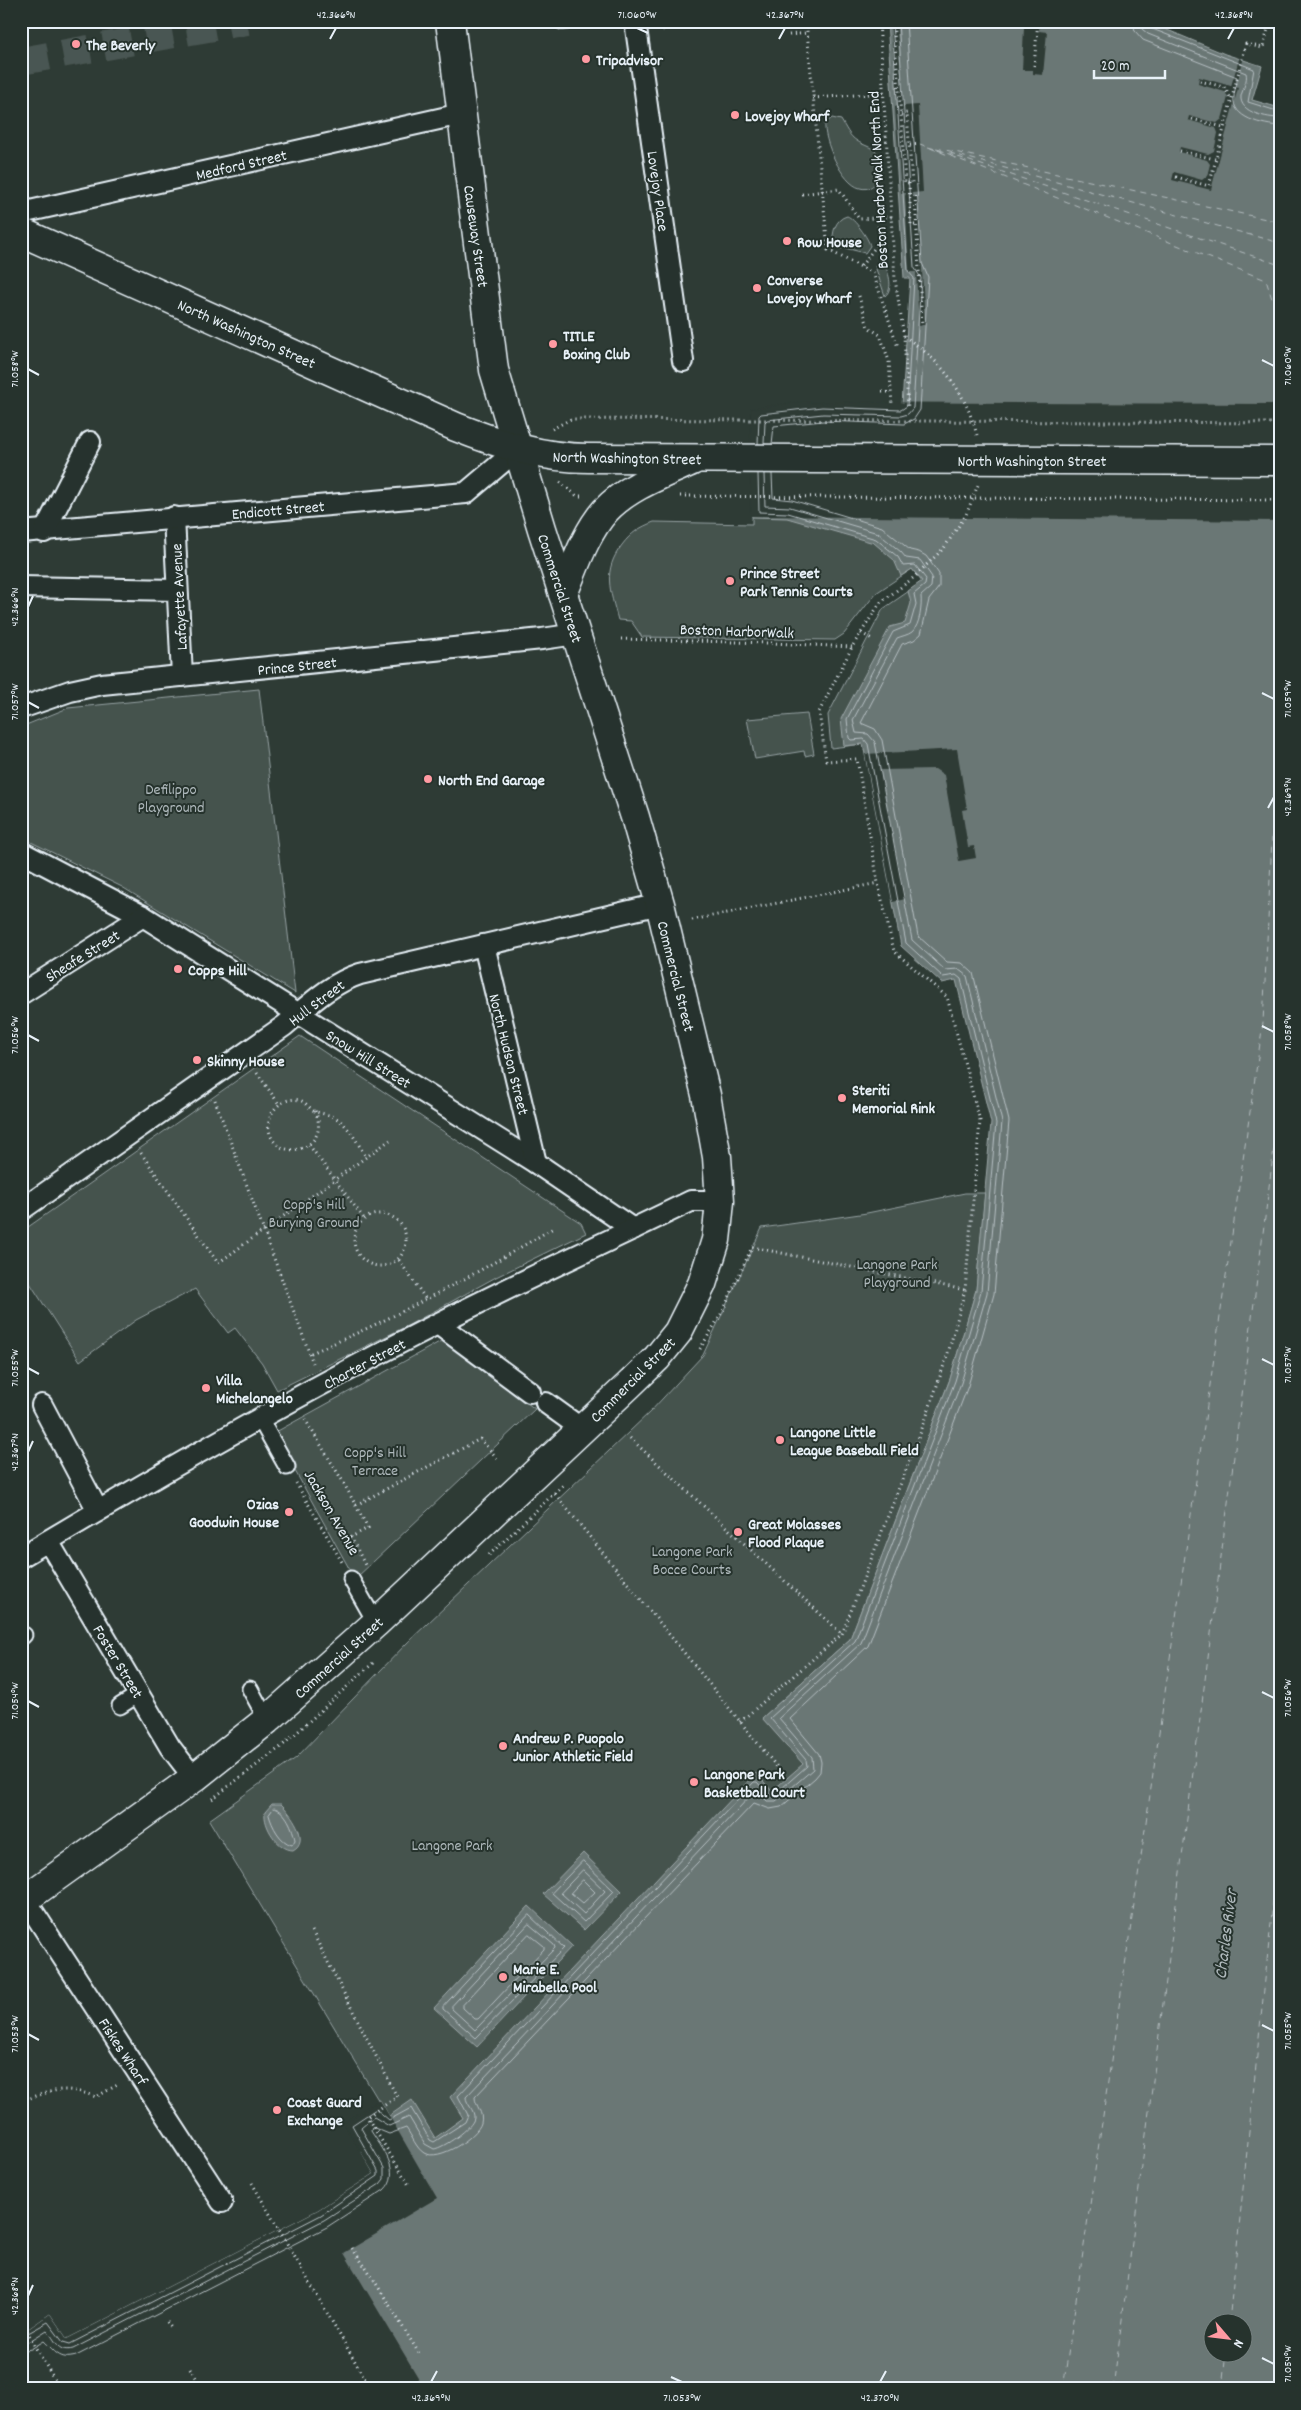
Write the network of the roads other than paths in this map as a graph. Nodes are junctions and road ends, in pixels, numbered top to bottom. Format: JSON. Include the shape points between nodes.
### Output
{"nodes":[{"id":1,"x":450,"y":21,"type":"edge"},
{"id":2,"x":556,"y":21,"type":"edge"},
{"id":3,"x":580,"y":21,"type":"edge"},
{"id":4,"x":635,"y":21,"type":"edge"},
{"id":5,"x":461,"y":114,"type":"junction"},
{"id":6,"x":21,"y":213,"type":"edge"},
{"id":7,"x":21,"y":232,"type":"edge"},
{"id":8,"x":683,"y":361,"type":"dead end"},
{"id":9,"x":90,"y":442,"type":"dead end"},
{"id":10,"x":518,"y":449,"type":"junction"},
{"id":11,"x":706,"y":458,"type":"junction"},
{"id":12,"x":1280,"y":461,"type":"edge"},
{"id":13,"x":174,"y":517,"type":"junction"},
{"id":14,"x":44,"y":532,"type":"junction"},
{"id":15,"x":22,"y":534,"type":"edge"},
{"id":16,"x":21,"y":587,"type":"edge"},
{"id":17,"x":177,"y":590,"type":"junction"},
{"id":18,"x":563,"y":594,"type":"junction"},
{"id":19,"x":576,"y":634,"type":"junction"},
{"id":20,"x":182,"y":676,"type":"junction"},
{"id":21,"x":21,"y":708,"type":"edge"},
{"id":22,"x":26,"y":860,"type":"edge"},
{"id":23,"x":660,"y":904,"type":"junction"},
{"id":24,"x":143,"y":916,"type":"junction"},
{"id":25,"x":484,"y":945,"type":"junction"},
{"id":26,"x":21,"y":994,"type":"edge"},
{"id":27,"x":298,"y":1013,"type":"junction"},
{"id":28,"x":536,"y":1163,"type":"junction"},
{"id":29,"x":720,"y":1201,"type":"junction"},
{"id":30,"x":21,"y":1210,"type":"edge"},
{"id":31,"x":633,"y":1229,"type":"junction"},
{"id":32,"x":438,"y":1324,"type":"junction"},
{"id":33,"x":42,"y":1405,"type":"dead end"},
{"id":34,"x":260,"y":1419,"type":"junction"},
{"id":35,"x":582,"y":1429,"type":"junction"},
{"id":36,"x":287,"y":1467,"type":"road end"},
{"id":37,"x":98,"y":1511,"type":"junction"},
{"id":38,"x":48,"y":1541,"type":"junction"},
{"id":39,"x":21,"y":1557,"type":"edge"},
{"id":40,"x":351,"y":1579,"type":"road end"},
{"id":41,"x":376,"y":1623,"type":"junction"},
{"id":42,"x":250,"y":1689,"type":"dead end"},
{"id":43,"x":138,"y":1694,"type":"junction"},
{"id":44,"x":120,"y":1706,"type":"dead end"},
{"id":45,"x":267,"y":1720,"type":"junction"},
{"id":46,"x":194,"y":1778,"type":"junction"},
{"id":47,"x":22,"y":1898,"type":"edge"},
{"id":48,"x":222,"y":2202,"type":"dead end"}],
"edges":[{"from":1,"to":5,"type":"main road","name":"Causeway Street"},
{"from":2,"to":3,"type":"lane","via":[[563,24]]},
{"from":4,"to":8,"type":"street","name":"Lovejoy Place"},
{"from":5,"to":6,"type":"street","name":"Medford Street"},
{"from":5,"to":10,"type":"main road","name":"Causeway Street","via":[[494,370]]},
{"from":7,"to":10,"type":"main road","name":"North Washington Street","via":[[456,427]]},
{"from":9,"to":14,"type":"street"},
{"from":10,"to":11,"type":"main road","name":"North Washington Street","via":[[565,458]]},
{"from":10,"to":13,"type":"street","name":"Endicott Street","via":[[466,493]]},
{"from":10,"to":18,"type":"main road","name":"Commercial Street"},
{"from":11,"to":12,"type":"main road","name":"North Washington Street"},
{"from":11,"to":18,"type":"main road","via":[[624,496],[605,511],[590,534]]},
{"from":13,"to":14,"type":"street","name":"Endicott Street"},
{"from":13,"to":17,"type":"street","name":"Lafayette Avenue"},
{"from":14,"to":15,"type":"street","name":"Endicott Street"},
{"from":16,"to":17,"type":"street"},
{"from":17,"to":20,"type":"street","name":"Lafayette Avenue"},
{"from":18,"to":19,"type":"main road","name":"Commercial Street"},
{"from":19,"to":20,"type":"street","name":"Prince Street"},
{"from":19,"to":23,"type":"main road","name":"Commercial Street"},
{"from":20,"to":21,"type":"street","name":"Prince Street","via":[[85,687]]},
{"from":22,"to":24,"type":"street","name":"Snow Hill Street"},
{"from":23,"to":25,"type":"street","name":"Hull Street"},
{"from":23,"to":29,"type":"main road","name":"Commercial Street","via":[[706,1095],[717,1157]]},
{"from":24,"to":26,"type":"street","name":"Sheafe Street"},
{"from":24,"to":27,"type":"street","name":"Snow Hill Street"},
{"from":25,"to":27,"type":"street","name":"Hull Street","via":[[348,978]]},
{"from":25,"to":28,"type":"street","name":"North Hudson Street"},
{"from":27,"to":28,"type":"street","name":"Snow Hill Street"},
{"from":27,"to":30,"type":"street","name":"Hull Street","via":[[269,1037]]},
{"from":28,"to":31,"type":"street","name":"Snow Hill Street"},
{"from":29,"to":31,"type":"street","name":"Charter Street","via":[[691,1201]]},
{"from":29,"to":35,"type":"main road","name":"Commercial Street","via":[[716,1240],[709,1263],[678,1332],[657,1358]]},
{"from":31,"to":32,"type":"street","name":"Charter Street"},
{"from":32,"to":34,"type":"street","name":"Charter Street"},
{"from":32,"to":35,"type":"street"},
{"from":33,"to":37,"type":"street"},
{"from":34,"to":36,"type":"street","name":"Jackson Avenue"},
{"from":34,"to":37,"type":"street","name":"Charter Street"},
{"from":35,"to":41,"type":"main road","name":"Commercial Street"},
{"from":37,"to":38,"type":"street","name":"Charter Street"},
{"from":38,"to":39,"type":"street","name":"Charter Street"},
{"from":38,"to":43,"type":"street","name":"Foster Street"},
{"from":40,"to":41,"type":"street","name":"Jackson Avenue"},
{"from":41,"to":45,"type":"main road","name":"Commercial Street"},
{"from":42,"to":45,"type":"street"},
{"from":43,"to":44,"type":"street"},
{"from":43,"to":46,"type":"street","name":"Foster Street","via":[[170,1747]]},
{"from":45,"to":46,"type":"main road","name":"Commercial Street"},
{"from":46,"to":47,"type":"main road","name":"Commercial Street"},
{"from":47,"to":48,"type":"street","name":"Fiskes Wharf"}]}
